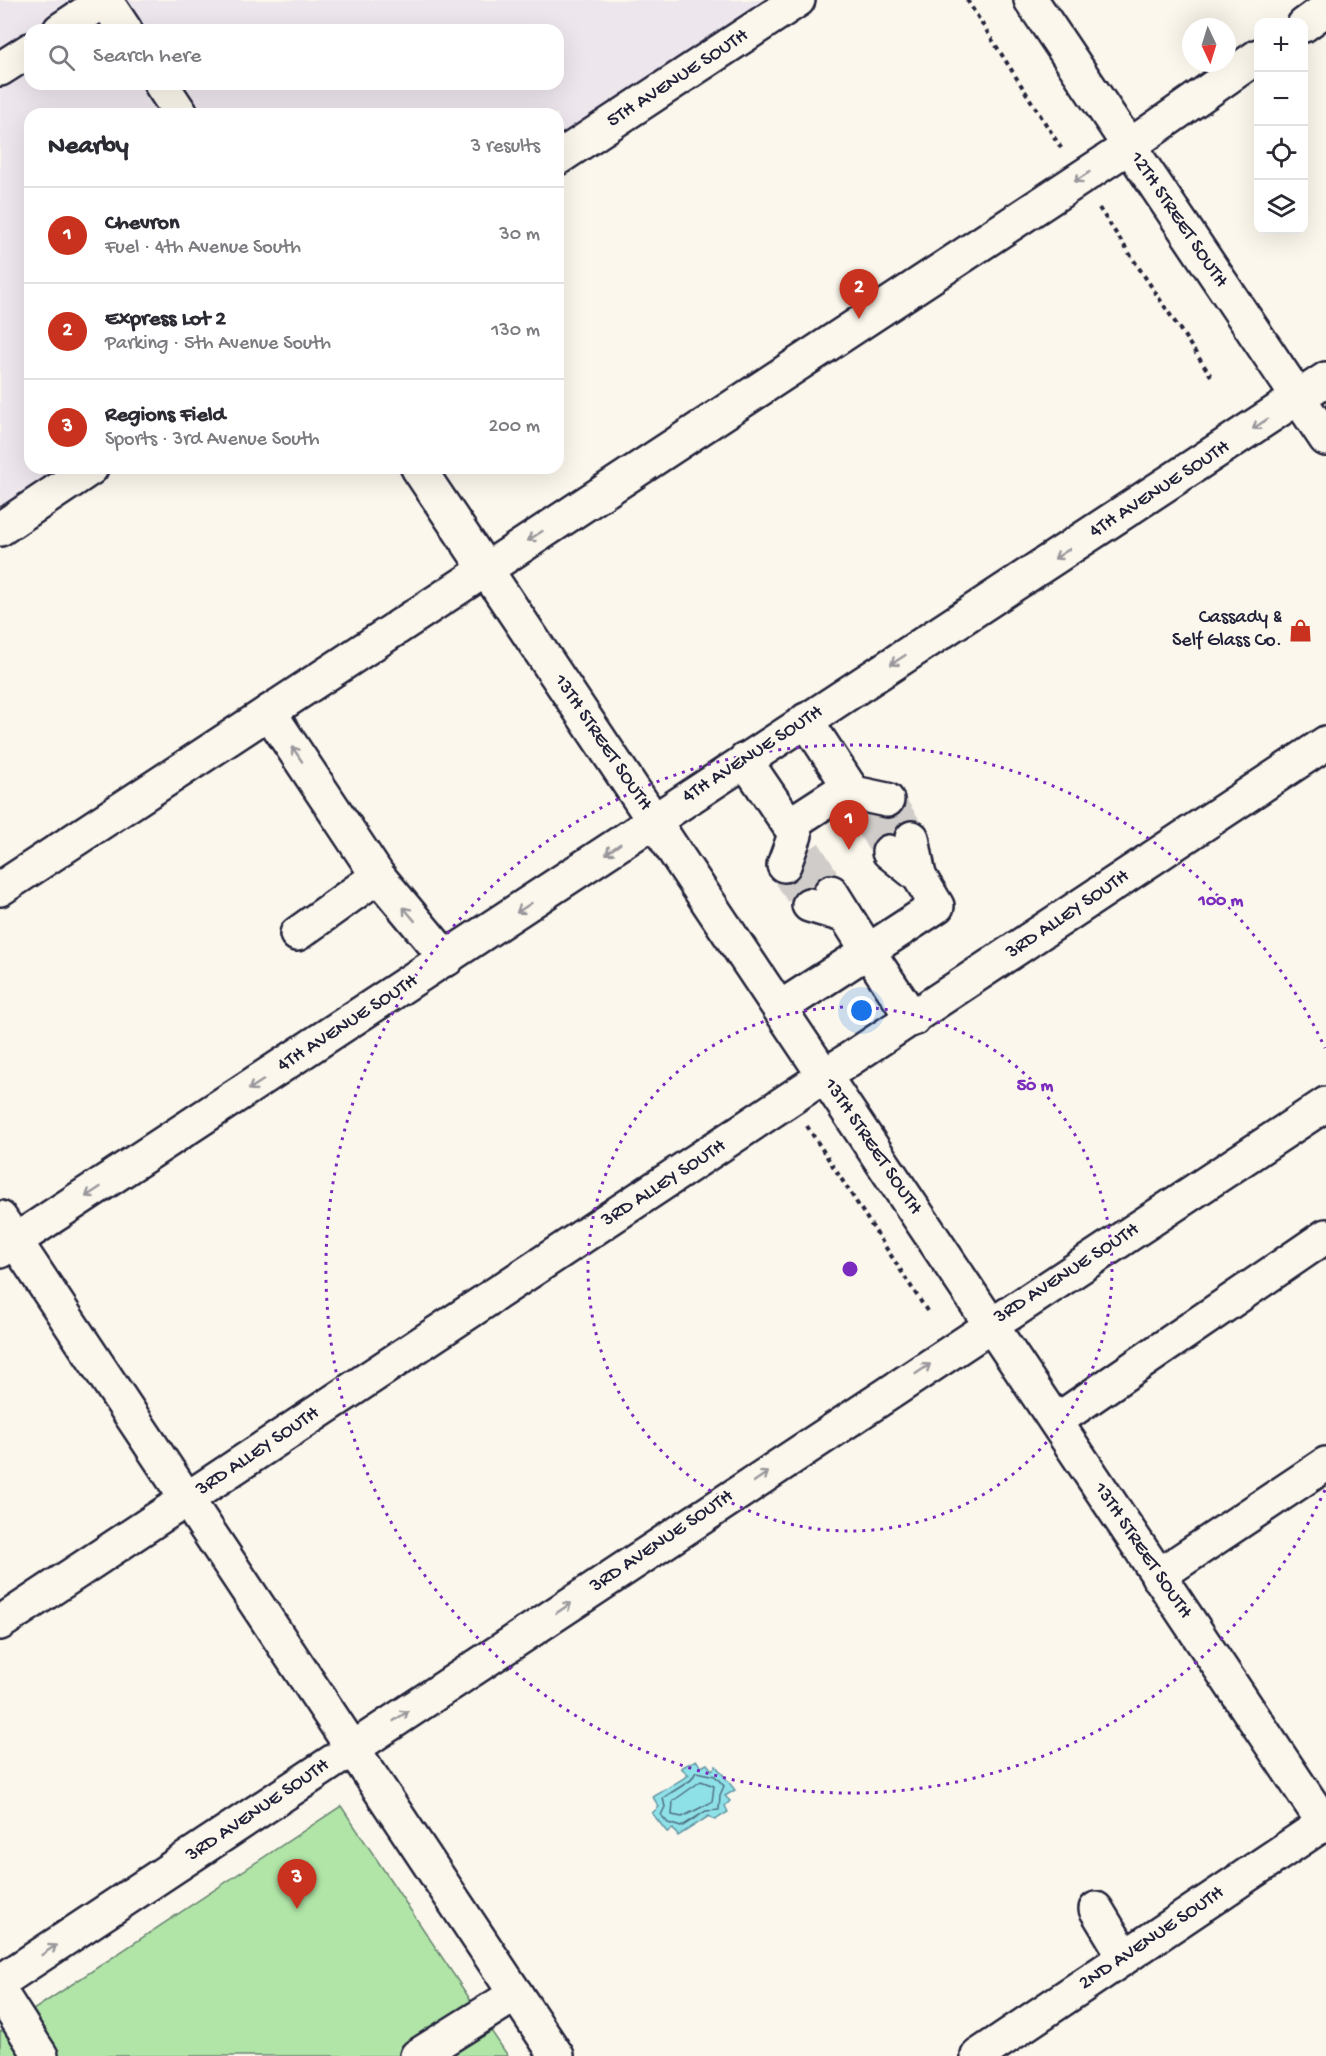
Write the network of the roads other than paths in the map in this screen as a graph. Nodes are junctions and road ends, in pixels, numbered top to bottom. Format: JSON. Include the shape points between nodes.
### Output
{"nodes":[{"id":1,"x":105,"y":0,"type":"edge"},
{"id":2,"x":798,"y":0,"type":"edge"},
{"id":3,"x":1031,"y":0,"type":"edge"},
{"id":4,"x":1326,"y":9,"type":"edge"},
{"id":5,"x":1308,"y":22,"type":"edge"},
{"id":6,"x":69,"y":24,"type":"edge"},
{"id":7,"x":121,"y":24,"type":"edge"},
{"id":8,"x":24,"y":54,"type":"edge"},
{"id":9,"x":1254,"y":59,"type":"edge"},
{"id":10,"x":0,"y":69,"type":"edge"},
{"id":11,"x":165,"y":90,"type":"edge"},
{"id":12,"x":178,"y":108,"type":"edge"},
{"id":13,"x":1128,"y":147,"type":"junction"},
{"id":14,"x":564,"y":154,"type":"edge"},
{"id":15,"x":1326,"y":379,"type":"edge"},
{"id":16,"x":1298,"y":398,"type":"junction"},
{"id":17,"x":1326,"y":439,"type":"edge"},
{"id":18,"x":82,"y":474,"type":"edge"},
{"id":19,"x":422,"y":474,"type":"edge"},
{"id":20,"x":0,"y":529,"type":"edge"},
{"id":21,"x":485,"y":568,"type":"junction"},
{"id":22,"x":269,"y":712,"type":"junction"},
{"id":23,"x":806,"y":720,"type":"junction"},
{"id":24,"x":1326,"y":743,"type":"edge"},
{"id":25,"x":745,"y":760,"type":"junction"},
{"id":26,"x":654,"y":821,"type":"junction"},
{"id":27,"x":900,"y":845,"type":"tunnel mouth"},
{"id":28,"x":378,"y":876,"type":"junction"},
{"id":29,"x":0,"y":889,"type":"edge"},
{"id":30,"x":829,"y":904,"type":"tunnel mouth"},
{"id":31,"x":297,"y":934,"type":"dead end"},
{"id":32,"x":868,"y":951,"type":"junction"},
{"id":33,"x":447,"y":959,"type":"junction"},
{"id":34,"x":780,"y":1008,"type":"junction"},
{"id":35,"x":913,"y":1019,"type":"junction"},
{"id":36,"x":825,"y":1077,"type":"junction"},
{"id":37,"x":1326,"y":1104,"type":"edge"},
{"id":38,"x":1326,"y":1236,"type":"edge"},
{"id":39,"x":5,"y":1237,"type":"edge"},
{"id":40,"x":990,"y":1324,"type":"junction"},
{"id":41,"x":1056,"y":1422,"type":"junction"},
{"id":42,"x":1326,"y":1464,"type":"edge"},
{"id":43,"x":187,"y":1500,"type":"junction"},
{"id":44,"x":1158,"y":1576,"type":"junction"},
{"id":45,"x":0,"y":1623,"type":"edge"},
{"id":46,"x":353,"y":1748,"type":"junction"},
{"id":47,"x":1325,"y":1824,"type":"edge"},
{"id":48,"x":1096,"y":1909,"type":"dead end"},
{"id":49,"x":1125,"y":1957,"type":"junction"},
{"id":50,"x":0,"y":1982,"type":"edge"},
{"id":51,"x":0,"y":1992,"type":"edge"},
{"id":52,"x":516,"y":1994,"type":"junction"},
{"id":53,"x":41,"y":2056,"type":"edge"},
{"id":54,"x":417,"y":2056,"type":"edge"},
{"id":55,"x":557,"y":2056,"type":"edge"},
{"id":56,"x":978,"y":2056,"type":"edge"}],
"edges":[{"from":1,"to":6,"type":"street"},
{"from":1,"to":7,"type":"street"},
{"from":2,"to":14,"type":"street","name":"5TH AVENUE SOUTH"},
{"from":3,"to":13,"type":"street","name":"12TH STREET SOUTH"},
{"from":4,"to":5,"type":"street"},
{"from":8,"to":10,"type":"street"},
{"from":9,"to":13,"type":"street"},
{"from":11,"to":12,"type":"street"},
{"from":13,"to":16,"type":"street","name":"12TH STREET SOUTH"},
{"from":13,"to":21,"type":"street","one_way":true},
{"from":15,"to":16,"type":"street","name":"4TH AVENUE SOUTH"},
{"from":16,"to":17,"type":"street","name":"12TH STREET SOUTH"},
{"from":16,"to":23,"type":"street","name":"4TH AVENUE SOUTH","one_way":true},
{"from":18,"to":20,"type":"street"},
{"from":19,"to":21,"type":"street","name":"13TH STREET SOUTH"},
{"from":21,"to":22,"type":"street"},
{"from":21,"to":26,"type":"street","name":"13TH STREET SOUTH"},
{"from":28,"to":22,"type":"street","one_way":true},
{"from":22,"to":29,"type":"street"},
{"from":23,"to":25,"type":"street","name":"4TH AVENUE SOUTH"},
{"from":23,"to":25,"type":"street","via":[[864,798],[793,844]]},
{"from":24,"to":35,"type":"street","name":"3RD ALLEY SOUTH"},
{"from":25,"to":26,"type":"street","name":"4TH AVENUE SOUTH"},
{"from":26,"to":33,"type":"street","name":"4TH AVENUE SOUTH","one_way":true},
{"from":26,"to":34,"type":"street","name":"13TH STREET SOUTH"},
{"from":27,"to":32,"type":"street","via":[[937,906]]},
{"from":28,"to":31,"type":"street"},
{"from":33,"to":28,"type":"street","one_way":true},
{"from":30,"to":32,"type":"street"},
{"from":32,"to":34,"type":"street"},
{"from":32,"to":35,"type":"street"},
{"from":33,"to":39,"type":"street","name":"4TH AVENUE SOUTH","one_way":true},
{"from":34,"to":36,"type":"street","name":"13TH STREET SOUTH"},
{"from":35,"to":36,"type":"street","name":"3RD ALLEY SOUTH"},
{"from":36,"to":40,"type":"street","name":"13TH STREET SOUTH"},
{"from":36,"to":43,"type":"street","name":"3RD ALLEY SOUTH"},
{"from":37,"to":40,"type":"street","name":"3RD AVENUE SOUTH"},
{"from":38,"to":41,"type":"street"},
{"from":39,"to":43,"type":"street"},
{"from":40,"to":41,"type":"street","name":"13TH STREET SOUTH"},
{"from":46,"to":40,"type":"street","name":"3RD AVENUE SOUTH","one_way":true},
{"from":41,"to":44,"type":"street","name":"13TH STREET SOUTH"},
{"from":42,"to":44,"type":"street"},
{"from":43,"to":45,"type":"street","name":"3RD ALLEY SOUTH"},
{"from":43,"to":46,"type":"street"},
{"from":44,"to":47,"type":"street","name":"13TH STREET SOUTH"},
{"from":50,"to":46,"type":"street","name":"3RD AVENUE SOUTH","one_way":true},
{"from":46,"to":52,"type":"street"},
{"from":47,"to":49,"type":"street","name":"2ND AVENUE SOUTH"},
{"from":48,"to":49,"type":"street"},
{"from":49,"to":56,"type":"street","name":"2ND AVENUE SOUTH"},
{"from":51,"to":53,"type":"street"},
{"from":52,"to":54,"type":"street"},
{"from":52,"to":55,"type":"street"}]}
